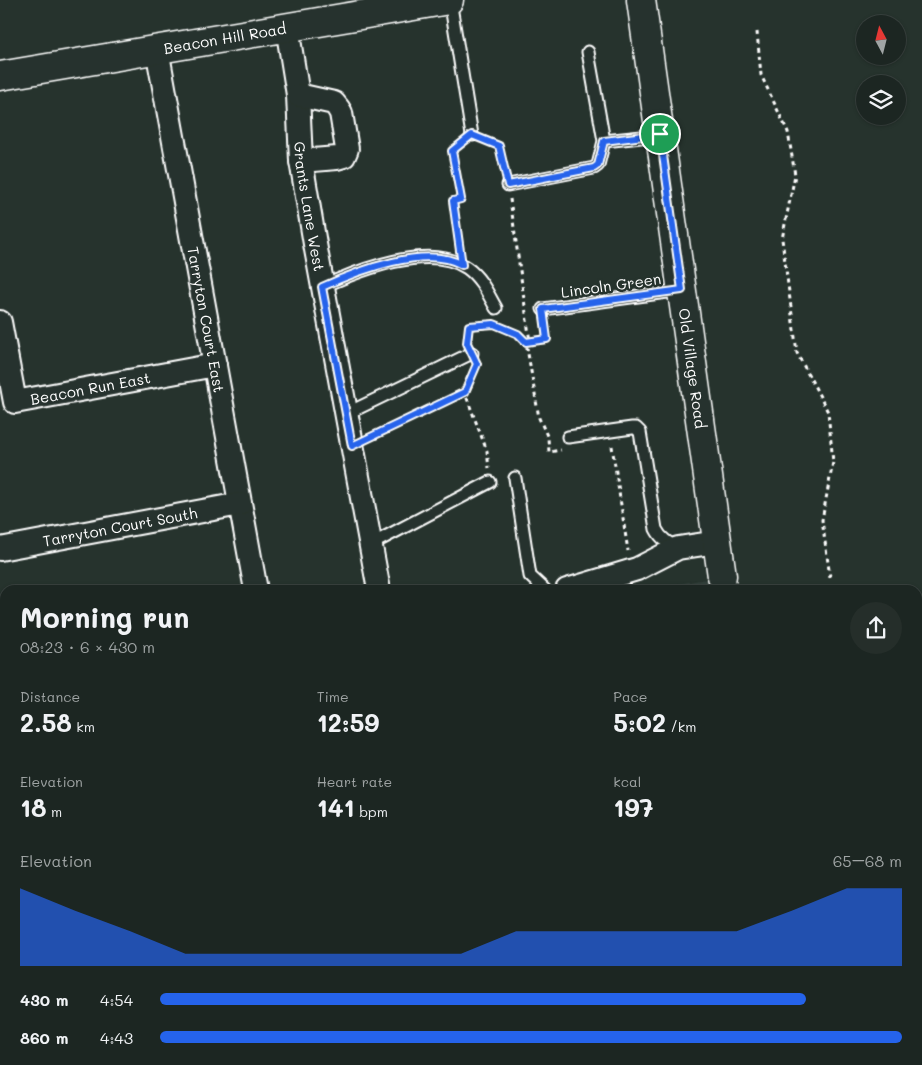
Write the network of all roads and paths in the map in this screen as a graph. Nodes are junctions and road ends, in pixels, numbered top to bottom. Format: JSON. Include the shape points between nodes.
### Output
{"nodes":[{"id":1,"x":449,"y":0,"type":"edge"},
{"id":2,"x":641,"y":0,"type":"edge"},
{"id":3,"x":360,"y":7,"type":"edge"},
{"id":4,"x":287,"y":27,"type":"junction"},
{"id":5,"x":757,"y":32,"type":"dead end"},
{"id":6,"x":157,"y":49,"type":"junction"},
{"id":7,"x":588,"y":52,"type":"dead end"},
{"id":8,"x":0,"y":76,"type":"edge"},
{"id":9,"x":298,"y":95,"type":"junction"},
{"id":10,"x":660,"y":134,"type":"junction"},
{"id":11,"x":472,"y":135,"type":"junction"},
{"id":12,"x":604,"y":141,"type":"junction"},
{"id":13,"x":301,"y":161,"type":"junction"},
{"id":14,"x":508,"y":185,"type":"junction"},
{"id":15,"x":462,"y":265,"type":"junction"},
{"id":16,"x":322,"y":287,"type":"junction"},
{"id":17,"x":682,"y":290,"type":"junction"},
{"id":18,"x":496,"y":308,"type":"dead end"},
{"id":19,"x":543,"y":309,"type":"joint"},
{"id":20,"x":0,"y":322,"type":"edge"},
{"id":21,"x":528,"y":342,"type":"junction"},
{"id":22,"x":472,"y":353,"type":"junction"},
{"id":23,"x":215,"y":364,"type":"junction"},
{"id":24,"x":465,"y":392,"type":"junction"},
{"id":25,"x":346,"y":414,"type":"junction"},
{"id":26,"x":568,"y":437,"type":"dead end"},
{"id":27,"x":612,"y":444,"type":"dead end"},
{"id":28,"x":352,"y":446,"type":"junction"},
{"id":29,"x":567,"y":450,"type":"dead end"},
{"id":30,"x":515,"y":478,"type":"dead end"},
{"id":31,"x":490,"y":482,"type":"joint"},
{"id":32,"x":240,"y":504,"type":"junction"},
{"id":33,"x":718,"y":542,"type":"junction"},
{"id":34,"x":370,"y":545,"type":"junction"},
{"id":35,"x":0,"y":548,"type":"edge"},
{"id":36,"x":678,"y":548,"type":"junction"},
{"id":37,"x":630,"y":572,"type":"junction"},
{"id":38,"x":830,"y":577,"type":"dead end"},
{"id":39,"x":723,"y":583,"type":"edge"},
{"id":40,"x":255,"y":585,"type":"edge"},
{"id":41,"x":378,"y":585,"type":"edge"},
{"id":42,"x":539,"y":585,"type":"edge"},
{"id":43,"x":584,"y":585,"type":"edge"}],
"edges":[{"from":1,"to":3,"type":"street","name":"Beacon Hill Road"},
{"from":1,"to":11,"type":"lane"},
{"from":2,"to":10,"type":"street","name":"Old Village Road"},
{"from":3,"to":4,"type":"street","name":"Beacon Hill Road"},
{"from":4,"to":6,"type":"street","name":"Beacon Hill Road"},
{"from":4,"to":9,"type":"street","name":"Grants Lane West"},
{"from":5,"to":38,"type":"path","via":[[761,75],[788,132],[795,175],[782,239],[797,353],[828,412],[833,462],[822,520]]},
{"from":6,"to":8,"type":"street","name":"Beacon Hill Road"},
{"from":6,"to":23,"type":"street","name":"Tarryton Court East"},
{"from":7,"to":12,"type":"lane"},
{"from":9,"to":13,"type":"street","name":"Grants Lane West"},
{"from":9,"to":13,"type":"street","via":[[334,104],[338,108],[347,149],[344,156],[337,158]]},
{"from":10,"to":12,"type":"lane"},
{"from":10,"to":17,"type":"street","name":"Old Village Road"},
{"from":11,"to":14,"type":"path","via":[[499,146]]},
{"from":11,"to":15,"type":"path","via":[[452,151],[461,199],[453,201]]},
{"from":12,"to":14,"type":"lane","via":[[598,165],[594,168]]},
{"from":13,"to":16,"type":"street","name":"Grants Lane West"},
{"from":14,"to":21,"type":"path"},
{"from":15,"to":16,"type":"lane","via":[[431,258],[387,263],[368,267]]},
{"from":15,"to":18,"type":"lane","via":[[477,277]]},
{"from":16,"to":25,"type":"street","name":"Grants Lane West"},
{"from":17,"to":19,"type":"lane","name":"Lincoln Green"},
{"from":17,"to":33,"type":"street","name":"Old Village Road"},
{"from":19,"to":21,"type":"path","via":[[547,339]]},
{"from":20,"to":23,"type":"street","name":"Beacon Run East","via":[[15,402]]},
{"from":21,"to":22,"type":"path","via":[[494,324],[469,326],[467,343]]},
{"from":21,"to":29,"type":"path","via":[[538,418],[548,438],[549,452]]},
{"from":22,"to":24,"type":"path","via":[[477,364]]},
{"from":22,"to":25,"type":"lane"},
{"from":23,"to":32,"type":"street","name":"Tarryton Court East"},
{"from":24,"to":28,"type":"path"},
{"from":24,"to":31,"type":"path","via":[[487,451]]},
{"from":25,"to":28,"type":"street","name":"Grants Lane West"},
{"from":26,"to":36,"type":"lane","via":[[632,428],[640,432],[656,528],[659,536]]},
{"from":27,"to":37,"type":"path"},
{"from":28,"to":34,"type":"street","name":"Grants Lane West"},
{"from":30,"to":42,"type":"lane","via":[[530,576]]},
{"from":31,"to":34,"type":"lane"},
{"from":32,"to":35,"type":"street","name":"Tarryton Court South"},
{"from":32,"to":40,"type":"street","name":"Tarryton Court East"},
{"from":33,"to":36,"type":"street"},
{"from":33,"to":39,"type":"street","name":"Old Village Road"},
{"from":34,"to":41,"type":"street","name":"Grants Lane West"},
{"from":36,"to":37,"type":"street"},
{"from":37,"to":43,"type":"street"}]}
